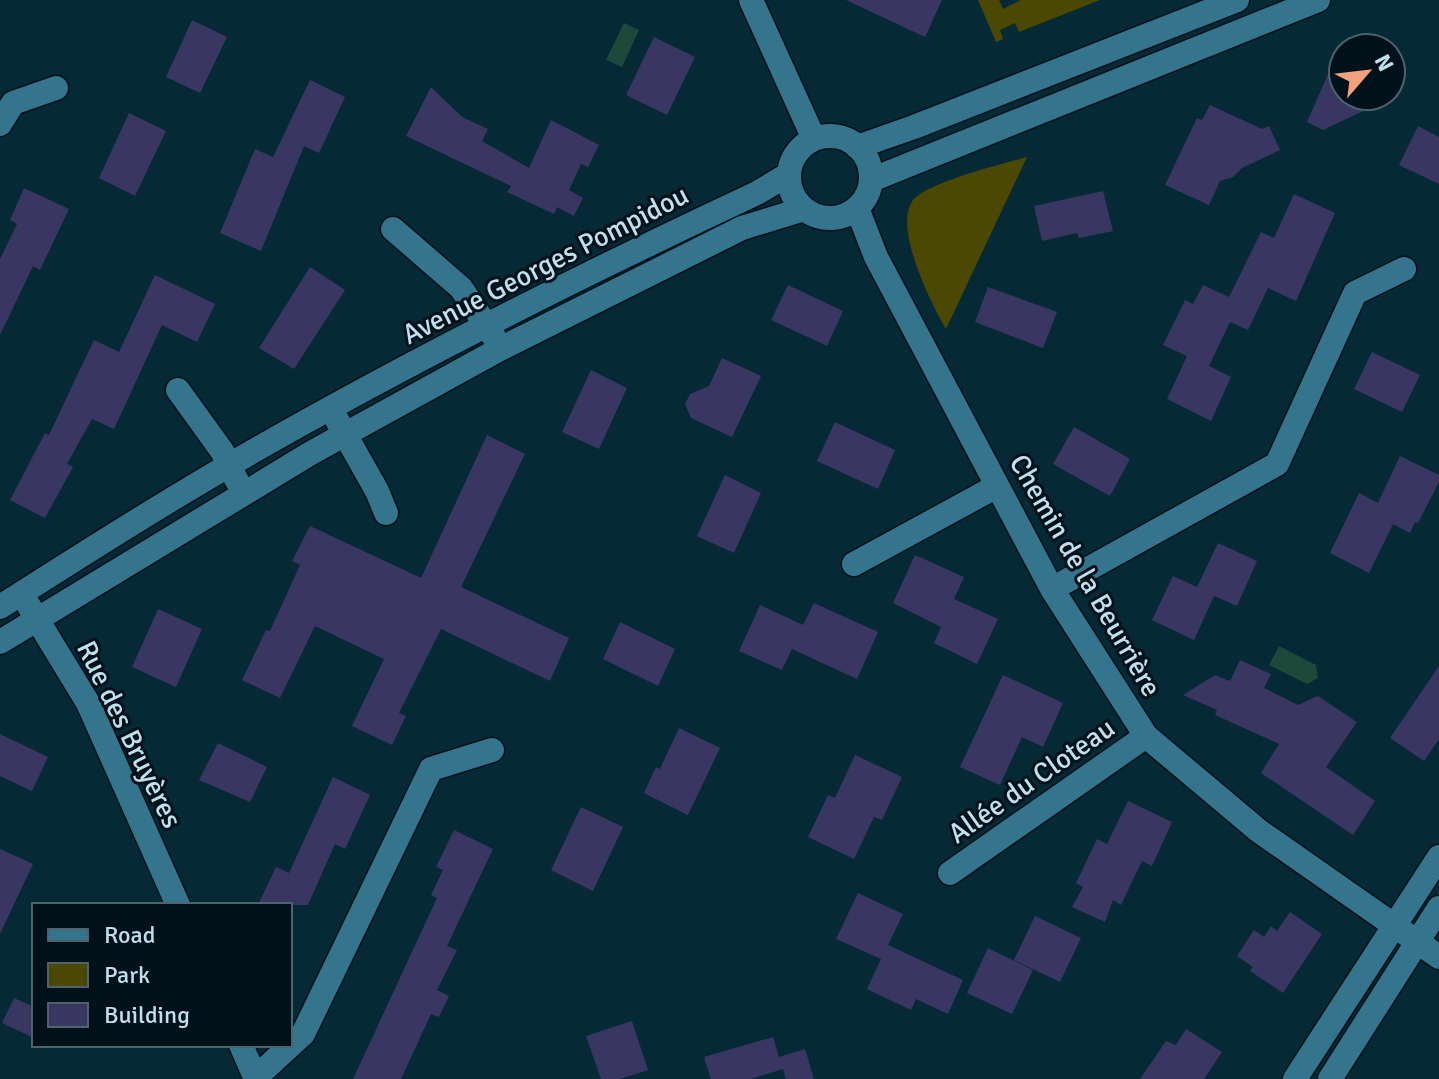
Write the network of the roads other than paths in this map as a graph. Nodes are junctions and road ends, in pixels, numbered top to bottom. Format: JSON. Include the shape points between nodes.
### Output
{"nodes":[{"id":1,"x":751,"y":0,"type":"edge"},
{"id":2,"x":1237,"y":0,"type":"edge"},
{"id":3,"x":1248,"y":0,"type":"edge"},
{"id":4,"x":1318,"y":0,"type":"edge"},
{"id":5,"x":1258,"y":24,"type":"junction"},
{"id":6,"x":56,"y":88,"type":"dead end"},
{"id":7,"x":0,"y":124,"type":"edge"},
{"id":8,"x":814,"y":139,"type":"junction"},
{"id":9,"x":857,"y":147,"type":"junction"},
{"id":10,"x":789,"y":174,"type":"junction"},
{"id":11,"x":871,"y":180,"type":"junction"},
{"id":12,"x":857,"y":208,"type":"junction"},
{"id":13,"x":804,"y":209,"type":"junction"},
{"id":14,"x":393,"y":229,"type":"dead end"},
{"id":15,"x":1404,"y":269,"type":"dead end"},
{"id":16,"x":488,"y":325,"type":"junction"},
{"id":17,"x":500,"y":349,"type":"junction"},
{"id":18,"x":178,"y":390,"type":"dead end"},
{"id":19,"x":329,"y":409,"type":"junction"},
{"id":20,"x":345,"y":434,"type":"junction"},
{"id":21,"x":230,"y":466,"type":"junction"},
{"id":22,"x":997,"y":486,"type":"junction"},
{"id":23,"x":244,"y":494,"type":"junction"},
{"id":24,"x":386,"y":513,"type":"dead end"},
{"id":25,"x":854,"y":564,"type":"dead end"},
{"id":26,"x":1052,"y":589,"type":"junction"},
{"id":27,"x":21,"y":594,"type":"junction"},
{"id":28,"x":0,"y":607,"type":"edge"},
{"id":29,"x":36,"y":618,"type":"junction"},
{"id":30,"x":0,"y":642,"type":"edge"},
{"id":31,"x":1146,"y":736,"type":"junction"},
{"id":32,"x":492,"y":750,"type":"dead end"},
{"id":33,"x":1439,"y":857,"type":"edge"},
{"id":34,"x":950,"y":873,"type":"dead end"},
{"id":35,"x":177,"y":903,"type":"edge"},
{"id":36,"x":1439,"y":908,"type":"edge"},
{"id":37,"x":1393,"y":927,"type":"junction"},
{"id":38,"x":1418,"y":943,"type":"junction"},
{"id":39,"x":1439,"y":957,"type":"edge"},
{"id":40,"x":292,"y":1045,"type":"edge"},
{"id":41,"x":242,"y":1047,"type":"edge"},
{"id":42,"x":289,"y":1047,"type":"edge"},
{"id":43,"x":256,"y":1079,"type":"edge"},
{"id":44,"x":1295,"y":1079,"type":"edge"},
{"id":45,"x":1330,"y":1079,"type":"edge"}],
"edges":[{"from":1,"to":8,"type":"street"},
{"from":2,"to":9,"type":"street"},
{"from":3,"to":5,"type":"street"},
{"from":4,"to":5,"type":"street"},
{"from":5,"to":11,"type":"street"},
{"from":6,"to":7,"type":"street","via":[[13,103]]},
{"from":8,"to":9,"type":"street","via":[[844,138]]},
{"from":8,"to":10,"type":"street","name":"Avenue Georges Pompidou","via":[[796,153]]},
{"from":9,"to":11,"type":"street"},
{"from":10,"to":13,"type":"street","via":[[795,199]]},
{"from":10,"to":16,"type":"street","name":"Avenue Georges Pompidou"},
{"from":11,"to":12,"type":"street"},
{"from":12,"to":13,"type":"street","name":"Avenue Georges Pompidou","via":[[840,217],[821,217]]},
{"from":12,"to":22,"type":"street","name":"Chemin de la Beurrière","via":[[876,257]]},
{"from":13,"to":17,"type":"street","name":"Avenue Georges Pompidou","via":[[742,228]]},
{"from":14,"to":16,"type":"street","via":[[461,288]]},
{"from":15,"to":26,"type":"street","via":[[1355,293],[1277,464]]},
{"from":16,"to":17,"type":"street"},
{"from":16,"to":19,"type":"street","name":"Avenue Georges Pompidou"},
{"from":17,"to":20,"type":"street","name":"Avenue Georges Pompidou"},
{"from":18,"to":21,"type":"street"},
{"from":19,"to":20,"type":"street"},
{"from":19,"to":21,"type":"street","name":"Avenue Georges Pompidou"},
{"from":20,"to":23,"type":"street","name":"Avenue Georges Pompidou"},
{"from":20,"to":24,"type":"street"},
{"from":21,"to":23,"type":"street"},
{"from":21,"to":27,"type":"street","name":"Avenue Georges Pompidou"},
{"from":22,"to":25,"type":"street"},
{"from":22,"to":26,"type":"street","name":"Chemin de la Beurrière"},
{"from":23,"to":29,"type":"street","name":"Avenue Georges Pompidou"},
{"from":26,"to":31,"type":"street","name":"Chemin de la Beurrière"},
{"from":27,"to":28,"type":"street","name":"Avenue Georges Pompidou"},
{"from":27,"to":29,"type":"street","name":"Rue des Bruyères"},
{"from":29,"to":30,"type":"street","name":"Avenue Georges Pompidou"},
{"from":29,"to":35,"type":"street","name":"Rue des Bruyères","via":[[88,703]]},
{"from":31,"to":34,"type":"street","name":"Allée du Cloteau"},
{"from":31,"to":37,"type":"street","name":"Chemin de la Beurrière","via":[[1259,831]]},
{"from":32,"to":40,"type":"street","via":[[431,769],[303,1034]]},
{"from":33,"to":37,"type":"street"},
{"from":36,"to":38,"type":"street"},
{"from":37,"to":38,"type":"street","name":"Chemin de la Beurrière"},
{"from":37,"to":44,"type":"street"},
{"from":38,"to":39,"type":"street","name":"Chemin de la Beurrière"},
{"from":38,"to":45,"type":"street"},
{"from":41,"to":43,"type":"street"},
{"from":42,"to":43,"type":"street"}]}
